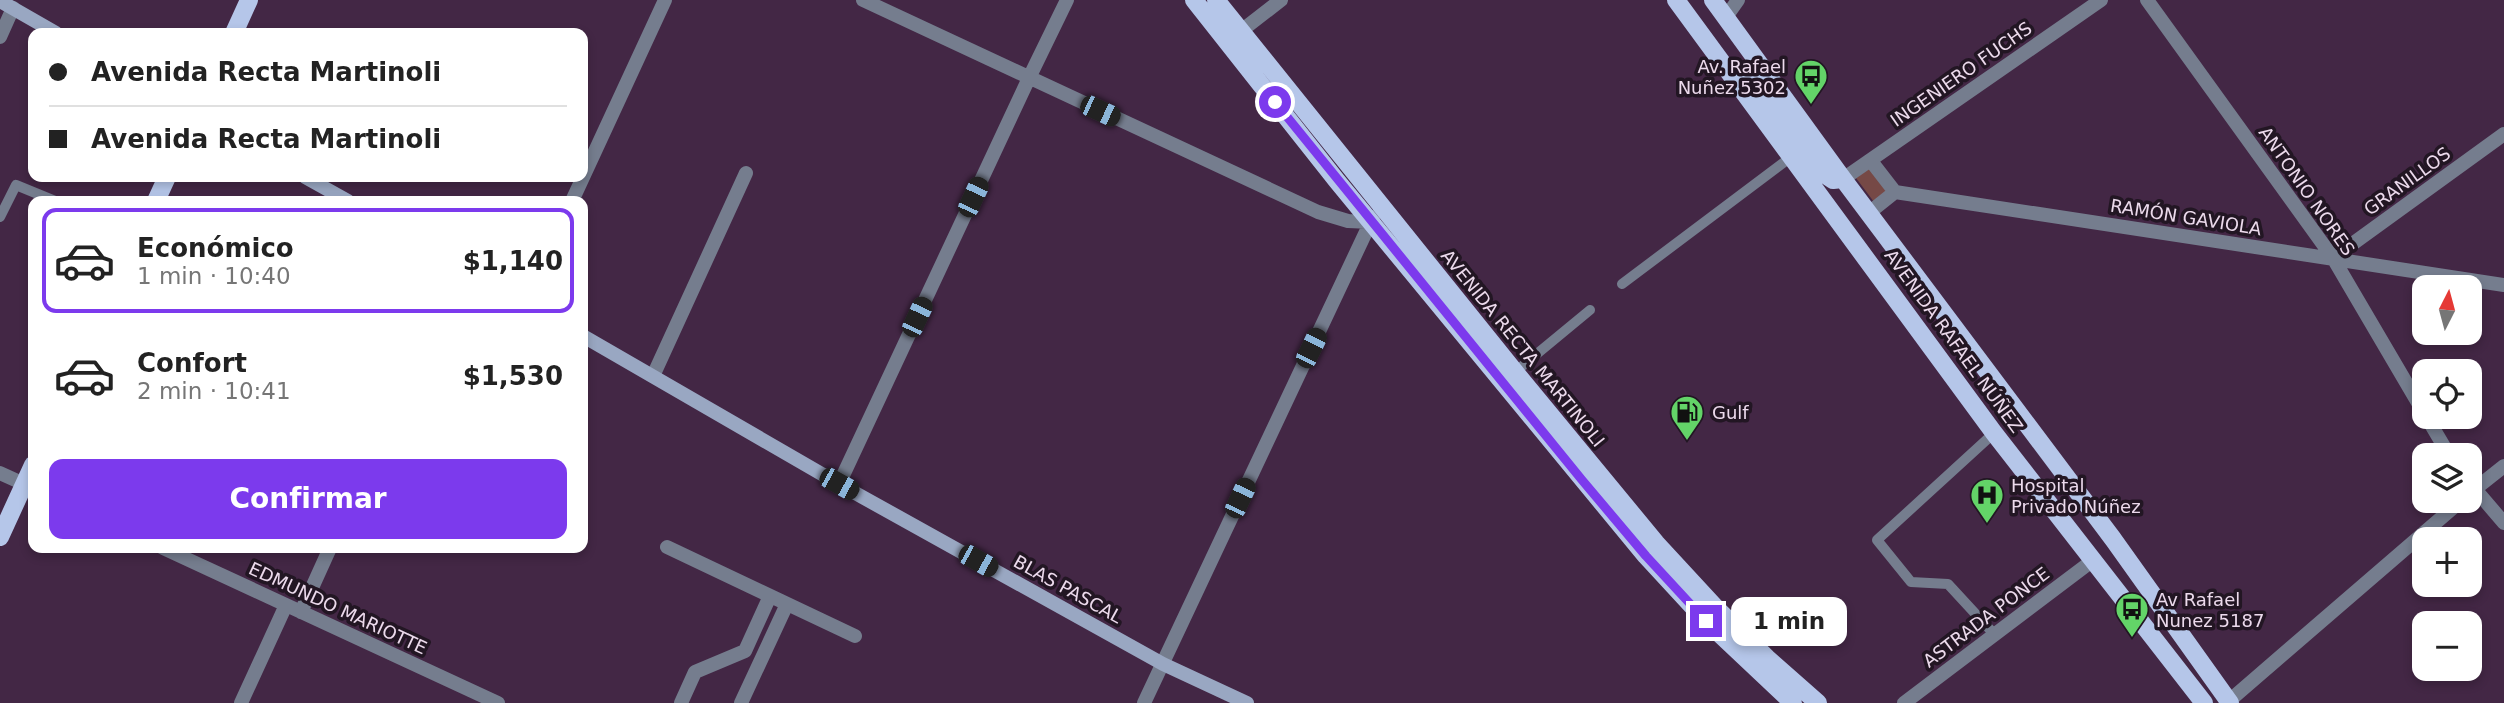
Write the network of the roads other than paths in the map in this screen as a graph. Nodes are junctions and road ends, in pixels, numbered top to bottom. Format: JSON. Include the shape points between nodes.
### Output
{"nodes":[{"id":1,"x":249,"y":0,"type":"edge"},
{"id":2,"x":666,"y":0,"type":"edge"},
{"id":3,"x":863,"y":0,"type":"edge"},
{"id":4,"x":1068,"y":0,"type":"edge"},
{"id":5,"x":1194,"y":0,"type":"edge"},
{"id":6,"x":1216,"y":0,"type":"edge"},
{"id":7,"x":1281,"y":0,"type":"edge"},
{"id":8,"x":1676,"y":0,"type":"edge"},
{"id":9,"x":1713,"y":0,"type":"edge"},
{"id":10,"x":1738,"y":0,"type":"edge"},
{"id":11,"x":2101,"y":0,"type":"edge"},
{"id":12,"x":2147,"y":0,"type":"edge"},
{"id":13,"x":6,"y":4,"type":"edge"},
{"id":14,"x":1726,"y":17,"type":"junction"},
{"id":15,"x":47,"y":28,"type":"edge"},
{"id":16,"x":236,"y":28,"type":"edge"},
{"id":17,"x":1241,"y":31,"type":"junction"},
{"id":18,"x":0,"y":37,"type":"edge"},
{"id":19,"x":1725,"y":66,"type":"junction"},
{"id":20,"x":1029,"y":78,"type":"junction"},
{"id":21,"x":2504,"y":134,"type":"edge"},
{"id":22,"x":1791,"y":157,"type":"junction"},
{"id":23,"x":1871,"y":161,"type":"junction"},
{"id":24,"x":588,"y":167,"type":"edge"},
{"id":25,"x":746,"y":173,"type":"dead end"},
{"id":26,"x":1843,"y":178,"type":"junction"},
{"id":27,"x":314,"y":182,"type":"edge"},
{"id":28,"x":1895,"y":192,"type":"junction"},
{"id":29,"x":43,"y":196,"type":"edge"},
{"id":30,"x":339,"y":196,"type":"edge"},
{"id":31,"x":1380,"y":204,"type":"junction"},
{"id":32,"x":1870,"y":212,"type":"junction"},
{"id":33,"x":0,"y":217,"type":"edge"},
{"id":34,"x":1371,"y":222,"type":"junction"},
{"id":35,"x":1863,"y":253,"type":"junction"},
{"id":36,"x":2333,"y":258,"type":"junction"},
{"id":37,"x":1622,"y":284,"type":"dead end"},
{"id":38,"x":2504,"y":285,"type":"edge"},
{"id":39,"x":1462,"y":304,"type":"junction"},
{"id":40,"x":1590,"y":310,"type":"dead end"},
{"id":41,"x":588,"y":339,"type":"edge"},
{"id":42,"x":1515,"y":372,"type":"junction"},
{"id":43,"x":653,"y":376,"type":"junction"},
{"id":44,"x":2412,"y":392,"type":"edge"},
{"id":45,"x":1994,"y":433,"type":"junction"},
{"id":46,"x":2504,"y":466,"type":"edge"},
{"id":47,"x":0,"y":473,"type":"edge"},
{"id":48,"x":2482,"y":481,"type":"edge"},
{"id":49,"x":839,"y":484,"type":"junction"},
{"id":50,"x":28,"y":486,"type":"edge"},
{"id":51,"x":28,"y":488,"type":"edge"},
{"id":52,"x":2482,"y":500,"type":"edge"},
{"id":53,"x":2447,"y":513,"type":"edge"},
{"id":54,"x":2504,"y":523,"type":"edge"},
{"id":55,"x":0,"y":537,"type":"edge"},
{"id":56,"x":667,"y":547,"type":"dead end"},
{"id":57,"x":174,"y":553,"type":"edge"},
{"id":58,"x":328,"y":553,"type":"edge"},
{"id":59,"x":2092,"y":561,"type":"junction"},
{"id":60,"x":770,"y":596,"type":"junction"},
{"id":61,"x":286,"y":604,"type":"junction"},
{"id":62,"x":787,"y":604,"type":"junction"},
{"id":63,"x":301,"y":612,"type":"junction"},
{"id":64,"x":1995,"y":635,"type":"junction"},
{"id":65,"x":855,"y":636,"type":"dead end"},
{"id":66,"x":745,"y":651,"type":"junction"},
{"id":67,"x":762,"y":658,"type":"junction"},
{"id":68,"x":1163,"y":664,"type":"junction"},
{"id":69,"x":2235,"y":701,"type":"edge"},
{"id":70,"x":241,"y":703,"type":"edge"},
{"id":71,"x":498,"y":703,"type":"edge"},
{"id":72,"x":681,"y":703,"type":"edge"},
{"id":73,"x":741,"y":703,"type":"edge"},
{"id":74,"x":1144,"y":703,"type":"edge"},
{"id":75,"x":1247,"y":703,"type":"edge"},
{"id":76,"x":1793,"y":703,"type":"edge"},
{"id":77,"x":1818,"y":703,"type":"edge"},
{"id":78,"x":1903,"y":703,"type":"edge"},
{"id":79,"x":2201,"y":703,"type":"edge"}],
"edges":[{"from":1,"to":16,"type":"main road"},
{"from":2,"to":24,"type":"street"},
{"from":3,"to":20,"type":"street"},
{"from":4,"to":20,"type":"street"},
{"from":5,"to":34,"type":"main road"},
{"from":6,"to":17,"type":"main road","name":"AVENIDA RECTA MARTINOLI"},
{"from":7,"to":17,"type":"street"},
{"from":8,"to":19,"type":"main road","name":"AVENIDA RAFAEL NÚÑEZ"},
{"from":9,"to":14,"type":"main road","name":"AVENIDA RAFAEL NÚÑEZ"},
{"from":10,"to":14,"type":"street"},
{"from":11,"to":23,"type":"street","name":"INGENIERO FUCHS"},
{"from":12,"to":36,"type":"street","name":"ANTONIO NORES"},
{"from":13,"to":15,"type":"main road"},
{"from":13,"to":18,"type":"street"},
{"from":14,"to":26,"type":"main road","name":"AVENIDA RAFAEL NÚÑEZ"},
{"from":17,"to":31,"type":"main road","name":"AVENIDA RECTA MARTINOLI"},
{"from":19,"to":22,"type":"main road","name":"AVENIDA RAFAEL NÚÑEZ"},
{"from":19,"to":26,"type":"main road","via":[[1751,80],[1822,174],[1833,180]]},
{"from":20,"to":34,"type":"street","via":[[1318,212]]},
{"from":20,"to":49,"type":"street"},
{"from":21,"to":36,"type":"street","name":"GRANILLOS"},
{"from":22,"to":35,"type":"main road","name":"AVENIDA RAFAEL NÚÑEZ"},
{"from":22,"to":37,"type":"lane"},
{"from":23,"to":26,"type":"street","name":"INGENIERO FUCHS"},
{"from":23,"to":28,"type":"street"},
{"from":25,"to":43,"type":"street"},
{"from":26,"to":32,"type":"main road","name":"AVENIDA RAFAEL NÚÑEZ"},
{"from":27,"to":30,"type":"main road"},
{"from":28,"to":32,"type":"street"},
{"from":28,"to":36,"type":"street","name":"RAMÓN GAVIOLA"},
{"from":29,"to":33,"type":"lane","via":[[16,185]]},
{"from":31,"to":34,"type":"street"},
{"from":31,"to":39,"type":"main road","name":"AVENIDA RECTA MARTINOLI"},
{"from":32,"to":35,"type":"main road","via":[[1861,227]]},
{"from":32,"to":69,"type":"main road","name":"AVENIDA RAFAEL NÚÑEZ","via":[[2203,667]]},
{"from":34,"to":39,"type":"main road","via":[[1385,222],[1442,293]]},
{"from":34,"to":68,"type":"street"},
{"from":34,"to":76,"type":"main road","via":[[1646,556],[1706,621]]},
{"from":35,"to":45,"type":"main road","name":"AVENIDA RAFAEL NÚÑEZ"},
{"from":36,"to":38,"type":"street","name":"RAMÓN GAVIOLA"},
{"from":36,"to":44,"type":"street","name":"ANTONIO NORES"},
{"from":39,"to":42,"type":"main road","name":"AVENIDA RECTA MARTINOLI"},
{"from":40,"to":42,"type":"lane"},
{"from":41,"to":43,"type":"main road","name":"BLAS PASCAL"},
{"from":42,"to":77,"type":"main road","name":"AVENIDA RECTA MARTINOLI","via":[[1665,553],[1717,609]]},
{"from":43,"to":49,"type":"main road","name":"BLAS PASCAL"},
{"from":45,"to":59,"type":"main road","name":"AVENIDA RAFAEL NÚÑEZ"},
{"from":45,"to":64,"type":"lane","via":[[1877,540],[1911,582],[1948,584]]},
{"from":46,"to":48,"type":"street"},
{"from":47,"to":50,"type":"street"},
{"from":49,"to":68,"type":"main road","name":"BLAS PASCAL"},
{"from":51,"to":55,"type":"main road"},
{"from":52,"to":54,"type":"street"},
{"from":53,"to":69,"type":"street"},
{"from":56,"to":60,"type":"street"},
{"from":57,"to":61,"type":"street","name":"EDMUNDO MARIOTTE"},
{"from":58,"to":63,"type":"street"},
{"from":59,"to":64,"type":"street","name":"ASTRADA PONCE"},
{"from":59,"to":79,"type":"main road","name":"AVENIDA RAFAEL NÚÑEZ"},
{"from":60,"to":62,"type":"street"},
{"from":60,"to":66,"type":"street"},
{"from":61,"to":63,"type":"street","name":"EDMUNDO MARIOTTE"},
{"from":61,"to":70,"type":"street"},
{"from":62,"to":65,"type":"street"},
{"from":62,"to":67,"type":"street"},
{"from":63,"to":71,"type":"street","name":"EDMUNDO MARIOTTE"},
{"from":64,"to":78,"type":"street","name":"ASTRADA PONCE"},
{"from":66,"to":67,"type":"street"},
{"from":66,"to":72,"type":"street","via":[[695,672]]},
{"from":67,"to":73,"type":"street"},
{"from":68,"to":74,"type":"street"},
{"from":68,"to":75,"type":"main road","name":"BLAS PASCAL"}]}
